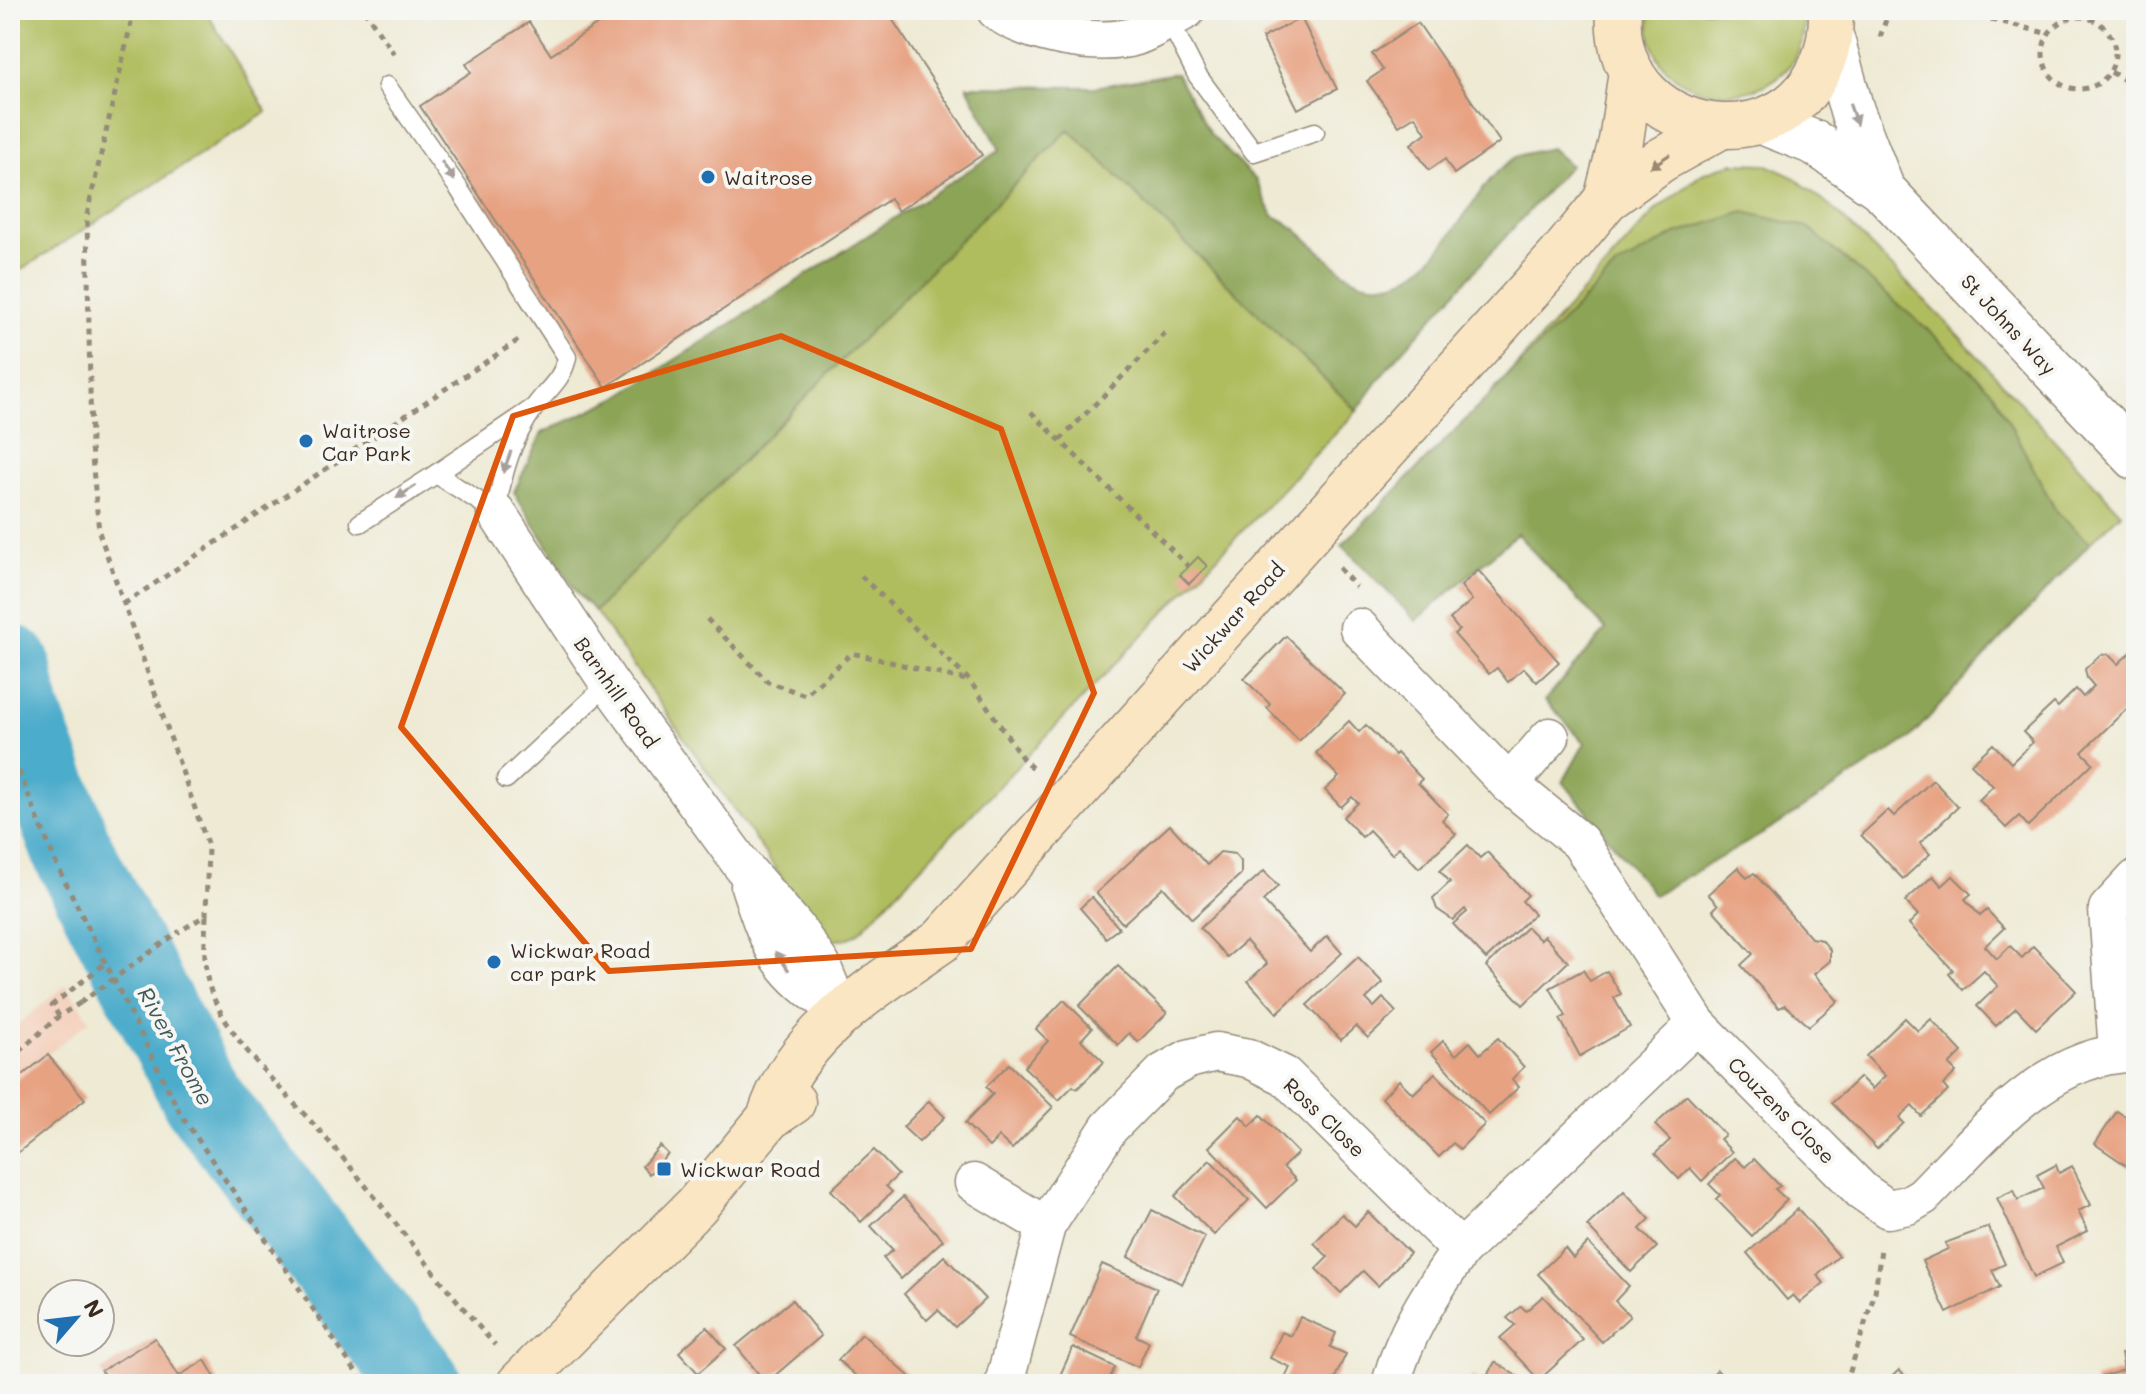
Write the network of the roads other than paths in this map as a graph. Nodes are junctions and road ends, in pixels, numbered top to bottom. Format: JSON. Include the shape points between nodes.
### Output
{"nodes":[{"id":1,"x":996,"y":10,"type":"edge"},
{"id":2,"x":1178,"y":15,"type":"edge"},
{"id":3,"x":1615,"y":15,"type":"edge"},
{"id":4,"x":1831,"y":24,"type":"edge"},
{"id":5,"x":1631,"y":71,"type":"junction"},
{"id":6,"x":387,"y":86,"type":"dead end"},
{"id":7,"x":1762,"y":122,"type":"junction"},
{"id":8,"x":1718,"y":128,"type":"junction"},
{"id":9,"x":1315,"y":132,"type":"dead end"},
{"id":10,"x":1883,"y":190,"type":"junction"},
{"id":11,"x":1606,"y":200,"type":"junction"},
{"id":12,"x":534,"y":408,"type":"junction"},
{"id":13,"x":2136,"y":458,"type":"edge"},
{"id":14,"x":436,"y":474,"type":"junction"},
{"id":15,"x":496,"y":512,"type":"junction"},
{"id":16,"x":360,"y":523,"type":"dead end"},
{"id":17,"x":1359,"y":628,"type":"road end"},
{"id":18,"x":609,"y":683,"type":"junction"},
{"id":19,"x":1550,"y":737,"type":"dead end"},
{"id":20,"x":506,"y":779,"type":"dead end"},
{"id":21,"x":1509,"y":784,"type":"junction"},
{"id":22,"x":2136,"y":879,"type":"edge"},
{"id":23,"x":840,"y":1011,"type":"junction"},
{"id":24,"x":1697,"y":1024,"type":"junction"},
{"id":25,"x":2127,"y":1052,"type":"edge"},
{"id":26,"x":974,"y":1183,"type":"dead end"},
{"id":27,"x":1046,"y":1226,"type":"junction"},
{"id":28,"x":1461,"y":1250,"type":"junction"},
{"id":29,"x":522,"y":1381,"type":"edge"},
{"id":30,"x":1004,"y":1384,"type":"edge"},
{"id":31,"x":1391,"y":1384,"type":"edge"}],
"edges":[{"from":1,"to":2,"type":"street","via":[[1049,35],[1093,39],[1133,37]]},
{"from":2,"to":9,"type":"lane","via":[[1197,75],[1254,152]]},
{"from":3,"to":5,"type":"main road","name":"Wickwar Road"},
{"from":4,"to":7,"type":"main road","name":"Wickwar Road","via":[[1807,91]]},
{"from":4,"to":10,"type":"street","name":"St Johns Way","one_way":true,"via":[[1852,111]]},
{"from":5,"to":8,"type":"main road","name":"Wickwar Road","via":[[1663,108]]},
{"from":5,"to":11,"type":"main road","name":"Wickwar Road"},
{"from":6,"to":12,"type":"lane","one_way":true,"via":[[567,357],[565,371]]},
{"from":7,"to":8,"type":"main road","name":"Wickwar Road"},
{"from":7,"to":10,"type":"street","name":"St Johns Way","via":[[1815,143]]},
{"from":8,"to":11,"type":"main road","name":"Wickwar Road","one_way":true},
{"from":10,"to":13,"type":"street","name":"St Johns Way"},
{"from":11,"to":23,"type":"main road","name":"Wickwar Road","via":[[941,941]]},
{"from":12,"to":14,"type":"lane"},
{"from":12,"to":15,"type":"lane","one_way":true,"via":[[504,464]]},
{"from":14,"to":15,"type":"lane"},
{"from":14,"to":16,"type":"lane","one_way":true},
{"from":15,"to":18,"type":"street","name":"Barnhill Road"},
{"from":17,"to":21,"type":"street","name":"Couzens Close"},
{"from":18,"to":20,"type":"lane"},
{"from":18,"to":23,"type":"street","name":"Barnhill Road","via":[[812,952]]},
{"from":19,"to":21,"type":"street"},
{"from":21,"to":24,"type":"street","name":"Couzens Close","via":[[1580,842]]},
{"from":22,"to":25,"type":"street","via":[[2108,909]]},
{"from":23,"to":29,"type":"main road","name":"Wickwar Road","via":[[794,1062],[769,1118],[696,1206]]},
{"from":24,"to":25,"type":"street","name":"Couzens Close","via":[[1862,1191],[1888,1209],[1923,1196],[2019,1100],[2068,1070]]},
{"from":24,"to":28,"type":"street"},
{"from":26,"to":27,"type":"street"},
{"from":27,"to":28,"type":"street","name":"Ross Close","via":[[1109,1128],[1163,1073],[1216,1052],[1248,1058],[1285,1076]]},
{"from":27,"to":30,"type":"street","name":"Ross Close"},
{"from":28,"to":31,"type":"street","via":[[1400,1350]]}]}
